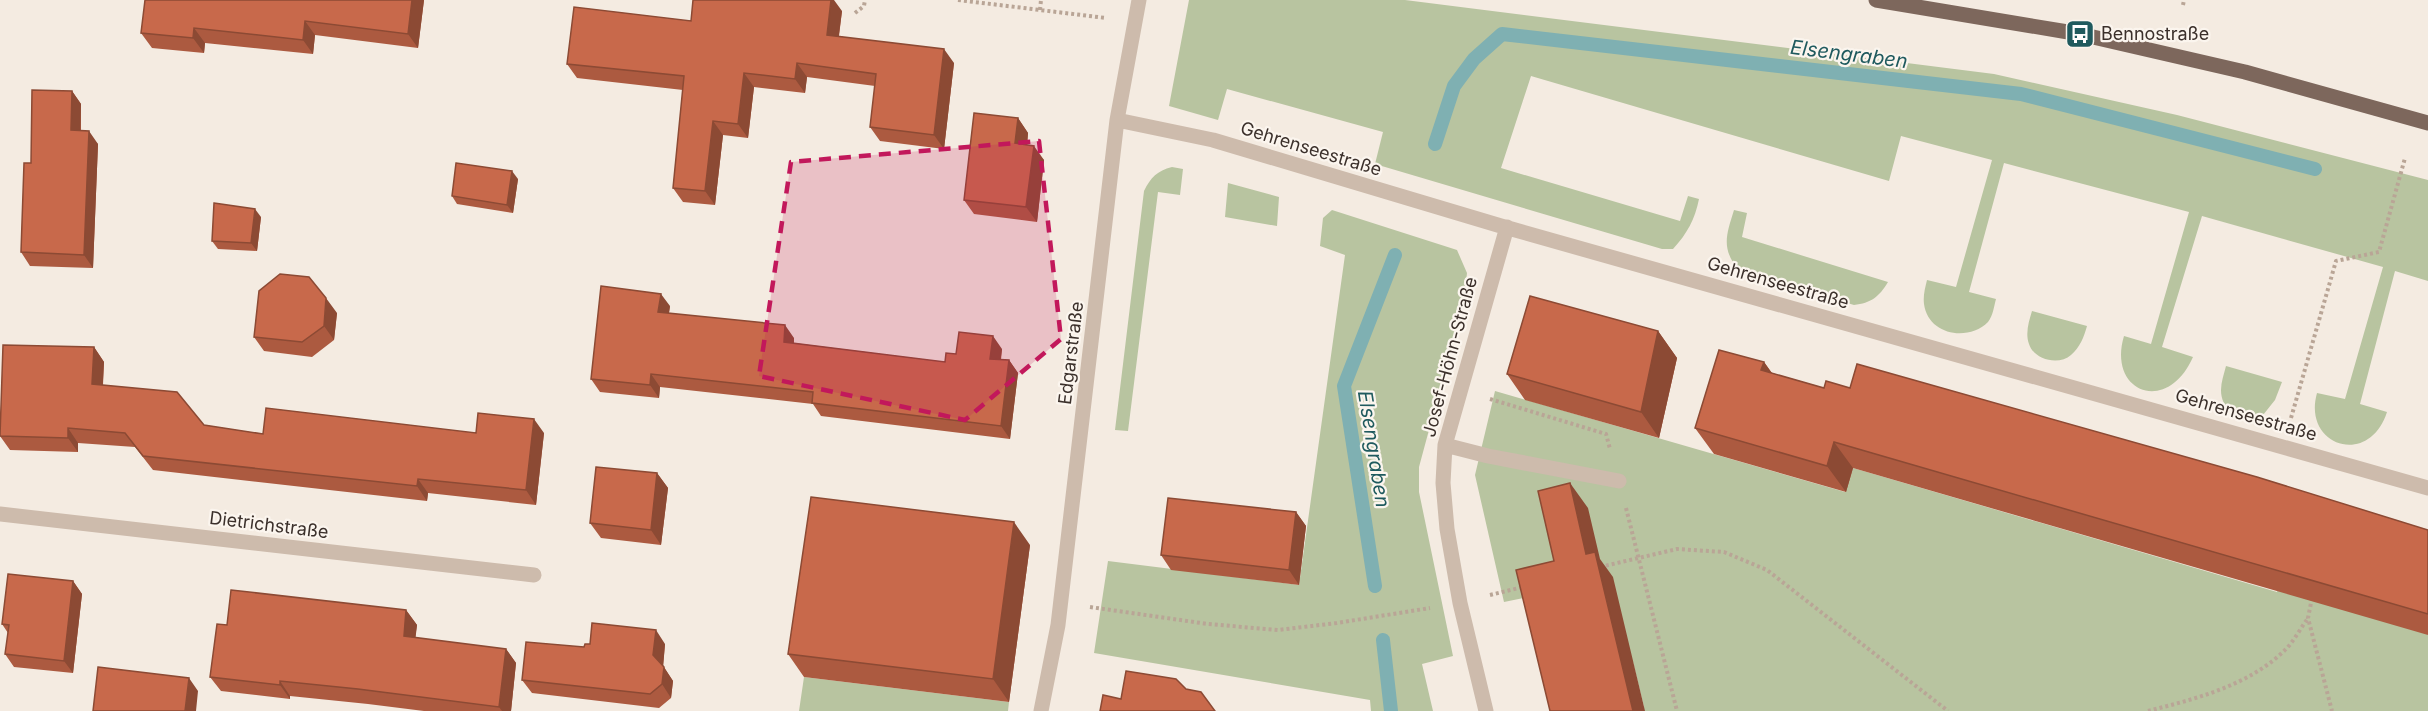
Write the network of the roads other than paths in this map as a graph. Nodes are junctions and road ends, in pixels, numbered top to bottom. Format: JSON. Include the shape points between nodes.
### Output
{"nodes":[{"id":1,"x":1139,"y":0,"type":"edge"},
{"id":2,"x":1876,"y":0,"type":"edge"},
{"id":3,"x":1117,"y":120,"type":"junction"},
{"id":4,"x":2428,"y":123,"type":"edge"},
{"id":5,"x":1507,"y":227,"type":"junction"},
{"id":6,"x":1445,"y":445,"type":"junction"},
{"id":7,"x":1619,"y":482,"type":"road end"},
{"id":8,"x":2428,"y":488,"type":"edge"},
{"id":9,"x":0,"y":514,"type":"edge"},
{"id":10,"x":534,"y":574,"type":"dead end"},
{"id":11,"x":1041,"y":711,"type":"edge"},
{"id":12,"x":1486,"y":711,"type":"edge"}],
"edges":[{"from":1,"to":3,"type":"street","name":"Edgarstraße"},
{"from":2,"to":4,"type":"main road","via":[[2080,34],[2245,72]]},
{"from":3,"to":5,"type":"street","name":"Gehrenseestraße","via":[[1213,140]]},
{"from":3,"to":11,"type":"street","name":"Edgarstraße","via":[[1058,625]]},
{"from":5,"to":6,"type":"street","name":"Josef-Höhn-Straße"},
{"from":5,"to":8,"type":"street","name":"Gehrenseestraße"},
{"from":6,"to":7,"type":"street"},
{"from":6,"to":12,"type":"street","name":"Josef-Höhn-Straße","via":[[1447,529]]},
{"from":9,"to":10,"type":"street","name":"Dietrichstraße"}]}
